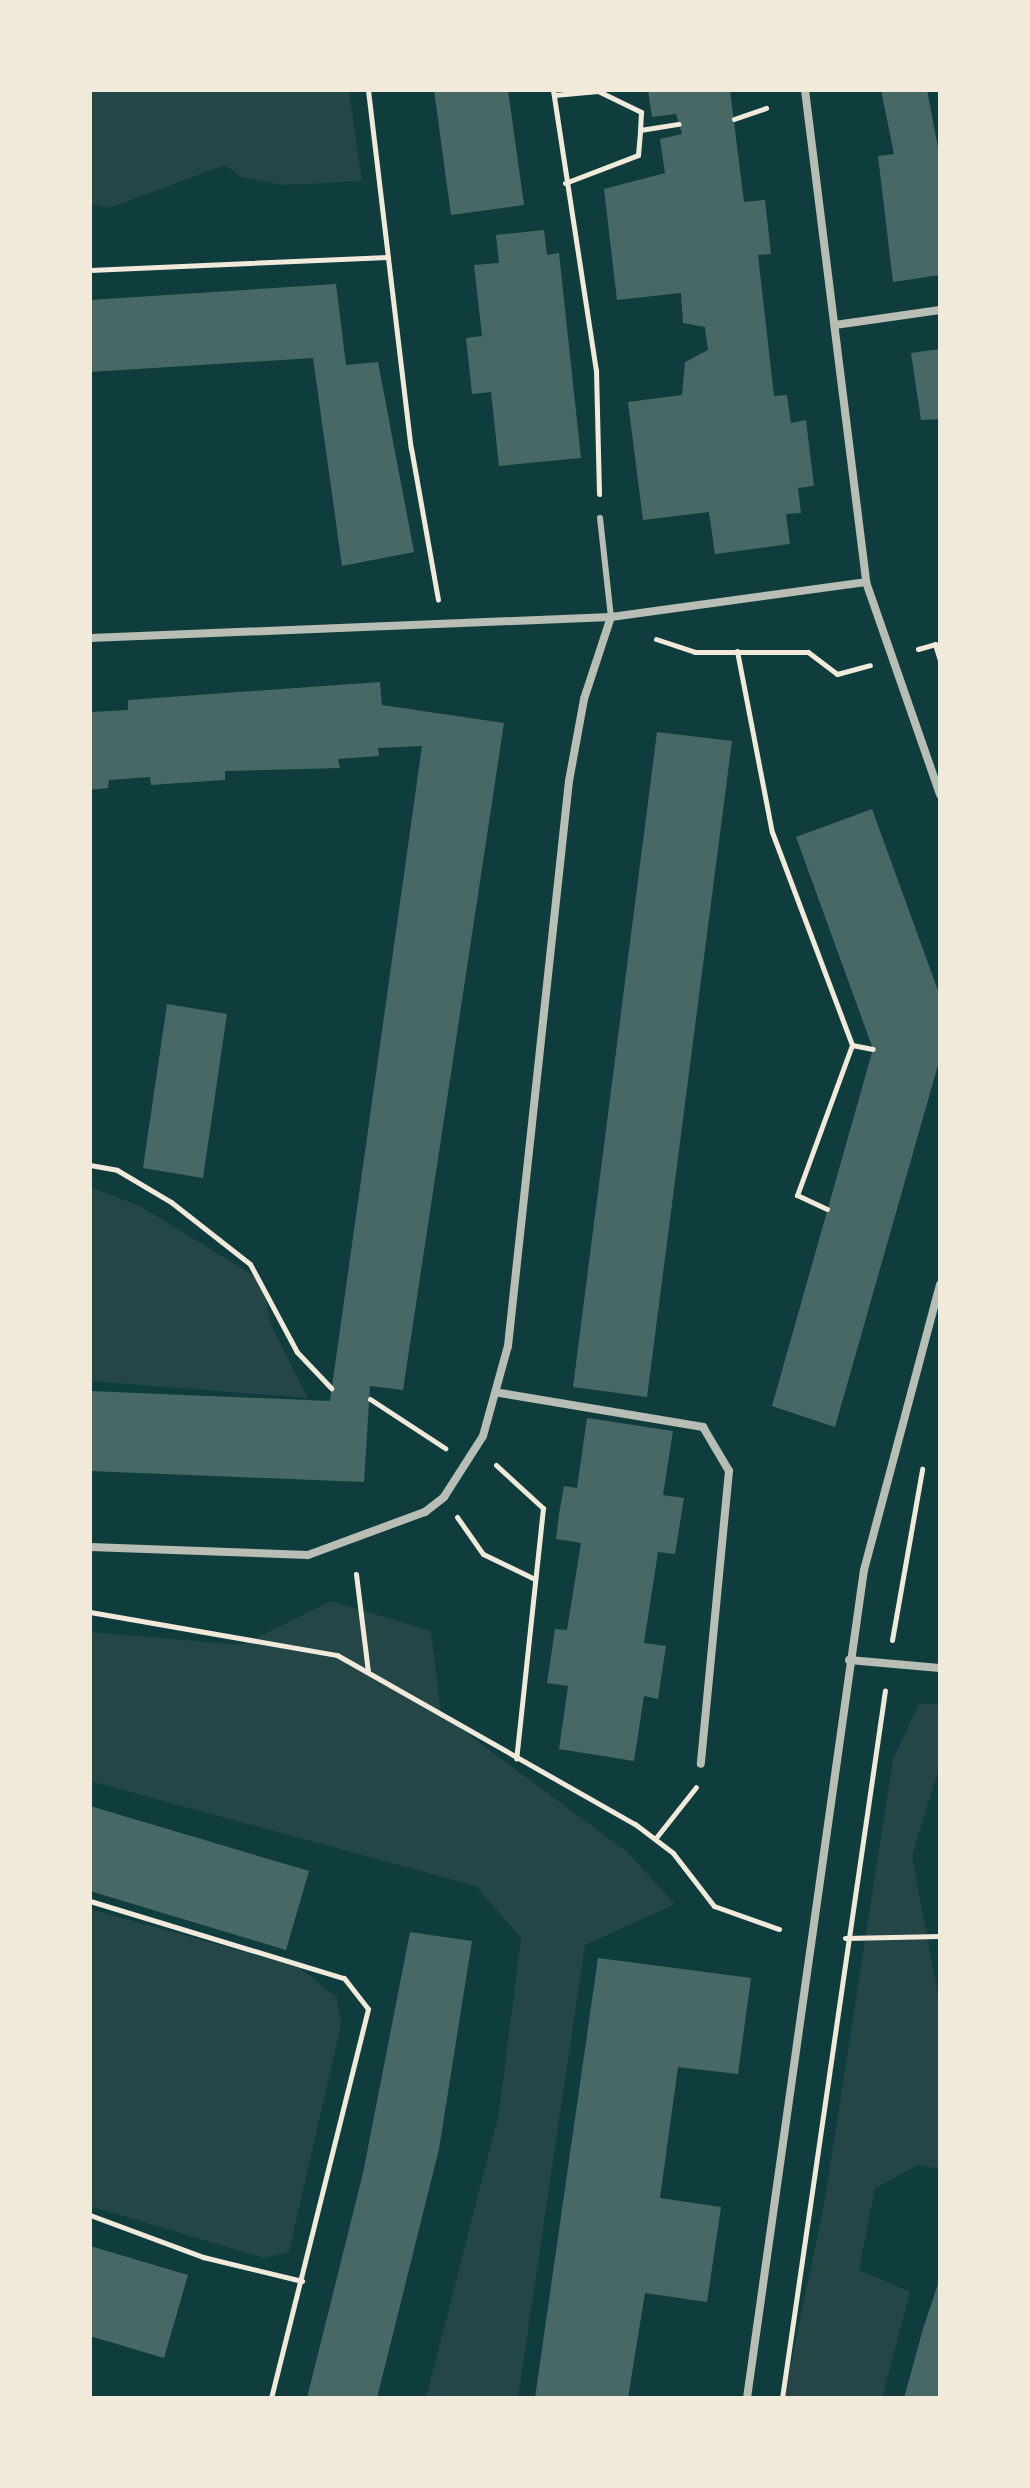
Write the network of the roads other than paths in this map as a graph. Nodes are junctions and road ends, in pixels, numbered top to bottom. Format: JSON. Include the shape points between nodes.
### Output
{"nodes":[{"id":1,"x":805,"y":90,"type":"edge"},
{"id":2,"x":940,"y":310,"type":"edge"},
{"id":3,"x":835,"y":325,"type":"junction"},
{"id":4,"x":600,"y":518,"type":"road end"},
{"id":5,"x":866,"y":582,"type":"junction"},
{"id":6,"x":611,"y":617,"type":"junction"},
{"id":7,"x":90,"y":638,"type":"edge"},
{"id":8,"x":940,"y":795,"type":"edge"},
{"id":9,"x":940,"y":1285,"type":"edge"},
{"id":10,"x":500,"y":1393,"type":"junction"},
{"id":11,"x":90,"y":1547,"type":"edge"},
{"id":12,"x":849,"y":1660,"type":"junction"},
{"id":13,"x":940,"y":1668,"type":"edge"},
{"id":14,"x":701,"y":1764,"type":"road end"},
{"id":15,"x":747,"y":2398,"type":"edge"}],
"edges":[{"from":1,"to":3,"type":"street"},
{"from":2,"to":3,"type":"street"},
{"from":3,"to":5,"type":"street"},
{"from":4,"to":6,"type":"lane"},
{"from":5,"to":6,"type":"street"},
{"from":5,"to":8,"type":"street"},
{"from":6,"to":7,"type":"street"},
{"from":6,"to":10,"type":"street","via":[[584,699],[569,781]]},
{"from":9,"to":12,"type":"street","via":[[895,1439]]},
{"from":10,"to":11,"type":"street","via":[[444,1497],[364,1539],[308,1555]]},
{"from":10,"to":14,"type":"street","via":[[703,1427],[729,1471]]},
{"from":12,"to":13,"type":"street"},
{"from":12,"to":15,"type":"street"}]}
